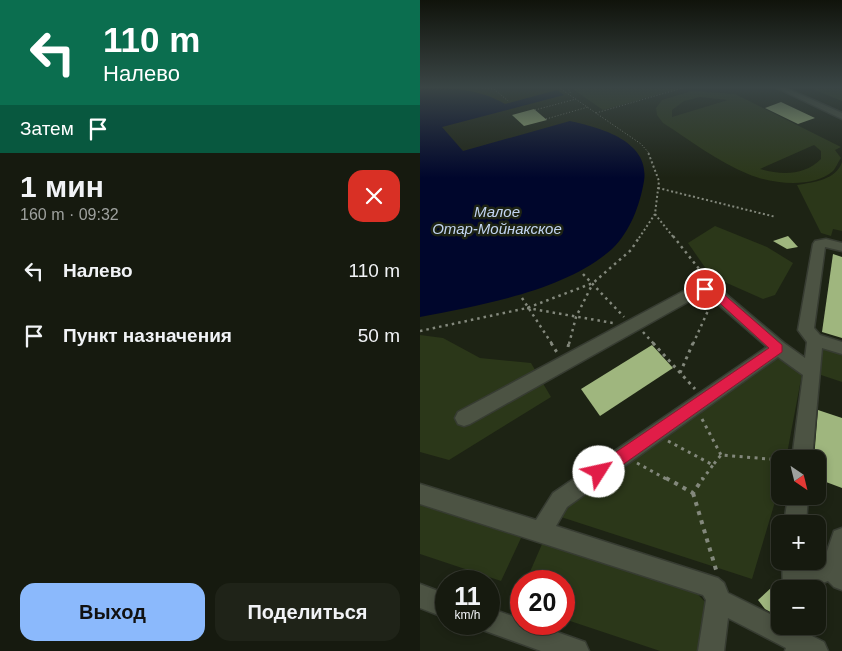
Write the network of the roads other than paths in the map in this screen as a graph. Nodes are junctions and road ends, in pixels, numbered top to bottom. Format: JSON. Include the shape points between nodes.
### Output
{"nodes":[{"id":1,"x":842,"y":247,"type":"edge"},
{"id":2,"x":815,"y":340,"type":"junction"},
{"id":3,"x":778,"y":348,"type":"junction"},
{"id":4,"x":842,"y":348,"type":"edge"},
{"id":5,"x":812,"y":372,"type":"junction"},
{"id":6,"x":464,"y":418,"type":"dead end"},
{"id":7,"x":803,"y":450,"type":"edge"},
{"id":8,"x":420,"y":494,"type":"edge"},
{"id":9,"x":540,"y":533,"type":"junction"},
{"id":10,"x":842,"y":539,"type":"edge"},
{"id":11,"x":837,"y":574,"type":"edge"},
{"id":12,"x":794,"y":577,"type":"edge"},
{"id":13,"x":420,"y":596,"type":"edge"},
{"id":14,"x":718,"y":600,"type":"junction"},
{"id":15,"x":435,"y":602,"type":"edge"},
{"id":16,"x":500,"y":624,"type":"edge"},
{"id":17,"x":802,"y":643,"type":"edge"},
{"id":18,"x":576,"y":651,"type":"edge"},
{"id":19,"x":711,"y":651,"type":"edge"}],
"edges":[{"from":1,"to":2,"type":"lane","via":[[819,244],[806,330]]},
{"from":2,"to":4,"type":"lane"},
{"from":2,"to":5,"type":"lane"},
{"from":3,"to":5,"type":"lane"},
{"from":3,"to":6,"type":"lane","via":[[716,294],[700,289]]},
{"from":3,"to":9,"type":"lane","via":[[560,500]]},
{"from":5,"to":7,"type":"lane"},
{"from":8,"to":9,"type":"lane"},
{"from":9,"to":14,"type":"lane","via":[[710,586],[716,590]]},
{"from":10,"to":11,"type":"lane"},
{"from":11,"to":12,"type":"lane"},
{"from":13,"to":15,"type":"lane"},
{"from":14,"to":17,"type":"lane"},
{"from":14,"to":19,"type":"lane"},
{"from":16,"to":18,"type":"lane"}]}
